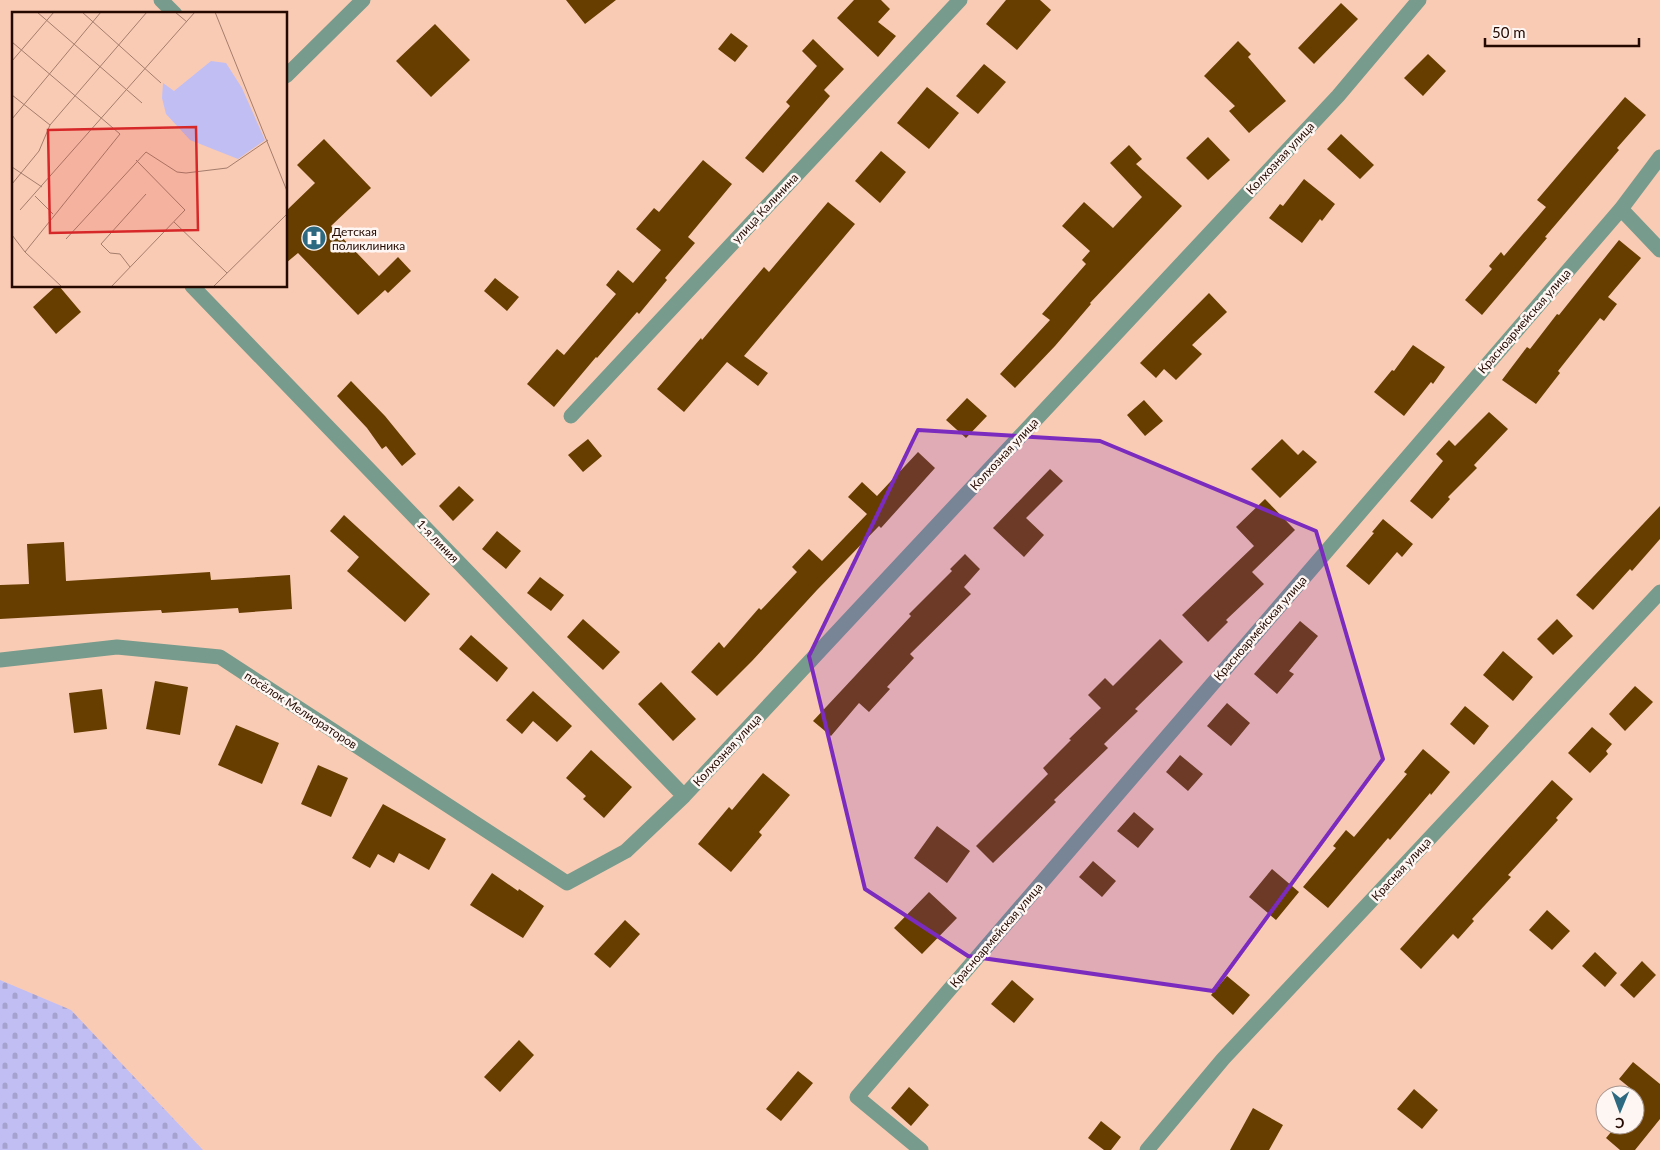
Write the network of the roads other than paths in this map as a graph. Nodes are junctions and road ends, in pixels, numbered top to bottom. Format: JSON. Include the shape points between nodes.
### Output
{"nodes":[{"id":1,"x":161,"y":0,"type":"edge"},
{"id":2,"x":363,"y":0,"type":"edge"},
{"id":3,"x":960,"y":0,"type":"edge"},
{"id":4,"x":1419,"y":0,"type":"edge"},
{"id":5,"x":173,"y":12,"type":"edge"},
{"id":6,"x":288,"y":74,"type":"edge"},
{"id":7,"x":1660,"y":157,"type":"edge"},
{"id":8,"x":1620,"y":209,"type":"junction"},
{"id":9,"x":1660,"y":250,"type":"edge"},
{"id":10,"x":194,"y":288,"type":"edge"},
{"id":11,"x":571,"y":416,"type":"dead end"},
{"id":12,"x":1660,"y":592,"type":"edge"},
{"id":13,"x":0,"y":660,"type":"edge"},
{"id":14,"x":684,"y":796,"type":"junction"},
{"id":15,"x":567,"y":883,"type":"joint"},
{"id":16,"x":921,"y":1150,"type":"edge"},
{"id":17,"x":1147,"y":1150,"type":"edge"}],
"edges":[{"from":1,"to":5,"type":"street"},
{"from":2,"to":6,"type":"street"},
{"from":3,"to":11,"type":"street","name":"улица Калинина"},
{"from":4,"to":14,"type":"street","name":"Колхозная улица","via":[[1338,96]]},
{"from":7,"to":8,"type":"street","name":"Красноармейская улица"},
{"from":8,"to":9,"type":"street"},
{"from":8,"to":16,"type":"street","name":"Красноармейская улица","via":[[857,1097]]},
{"from":10,"to":14,"type":"street","name":"1-я линия"},
{"from":12,"to":17,"type":"street","name":"Красная улица","via":[[1223,1059]]},
{"from":13,"to":15,"type":"street","name":"посёлок Мелиораторов","via":[[117,648],[220,657]]},
{"from":14,"to":15,"type":"street","name":"Колхозная улица","via":[[626,851]]}]}
